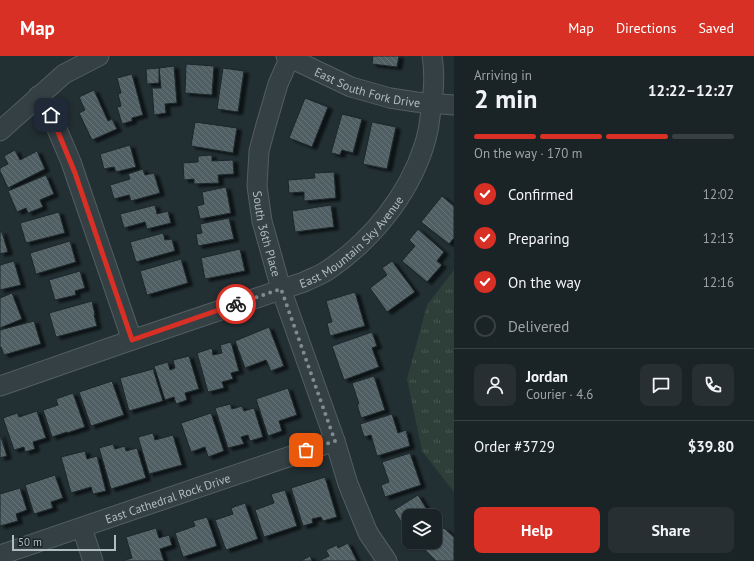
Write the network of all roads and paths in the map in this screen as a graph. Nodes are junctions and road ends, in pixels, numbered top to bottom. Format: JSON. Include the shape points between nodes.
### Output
{"nodes":[{"id":1,"x":99,"y":56,"type":"edge"},
{"id":2,"x":432,"y":56,"type":"edge"},
{"id":3,"x":288,"y":57,"type":"edge"},
{"id":4,"x":38,"y":96,"type":"junction"},
{"id":5,"x":432,"y":103,"type":"junction"},
{"id":6,"x":454,"y":105,"type":"edge"},
{"id":7,"x":0,"y":131,"type":"edge"},
{"id":8,"x":281,"y":289,"type":"junction"},
{"id":9,"x":132,"y":340,"type":"junction"},
{"id":10,"x":0,"y":386,"type":"edge"},
{"id":11,"x":335,"y":441,"type":"junction"},
{"id":12,"x":82,"y":528,"type":"junction"},
{"id":13,"x":0,"y":555,"type":"edge"},
{"id":14,"x":93,"y":561,"type":"edge"},
{"id":15,"x":387,"y":561,"type":"edge"}],
"edges":[{"from":1,"to":4,"type":"street","via":[[64,74]]},
{"from":2,"to":5,"type":"street","name":"East Mountain Sky Avenue"},
{"from":3,"to":5,"type":"street","name":"East South Fork Drive","via":[[351,87],[390,98]]},
{"from":3,"to":8,"type":"street","name":"South 36th Place","via":[[259,151],[257,186],[262,220]]},
{"from":4,"to":7,"type":"street"},
{"from":4,"to":9,"type":"street","via":[[51,115],[71,162]]},
{"from":5,"to":6,"type":"street","name":"East South Fork Drive"},
{"from":5,"to":8,"type":"street","name":"East Mountain Sky Avenue","via":[[424,146],[414,171],[389,213],[352,252],[328,270],[304,282]]},
{"from":8,"to":9,"type":"street","name":"East Mountain Sky Avenue"},
{"from":8,"to":11,"type":"street","name":"South 36th Place"},
{"from":9,"to":10,"type":"street","name":"East Mountain Sky Avenue"},
{"from":11,"to":12,"type":"street","name":"East Cathedral Rock Drive"},
{"from":11,"to":15,"type":"street","name":"South 36th Place","via":[[348,484],[368,533]]},
{"from":12,"to":13,"type":"street","name":"East Cathedral Rock Drive"},
{"from":12,"to":14,"type":"street"}]}
